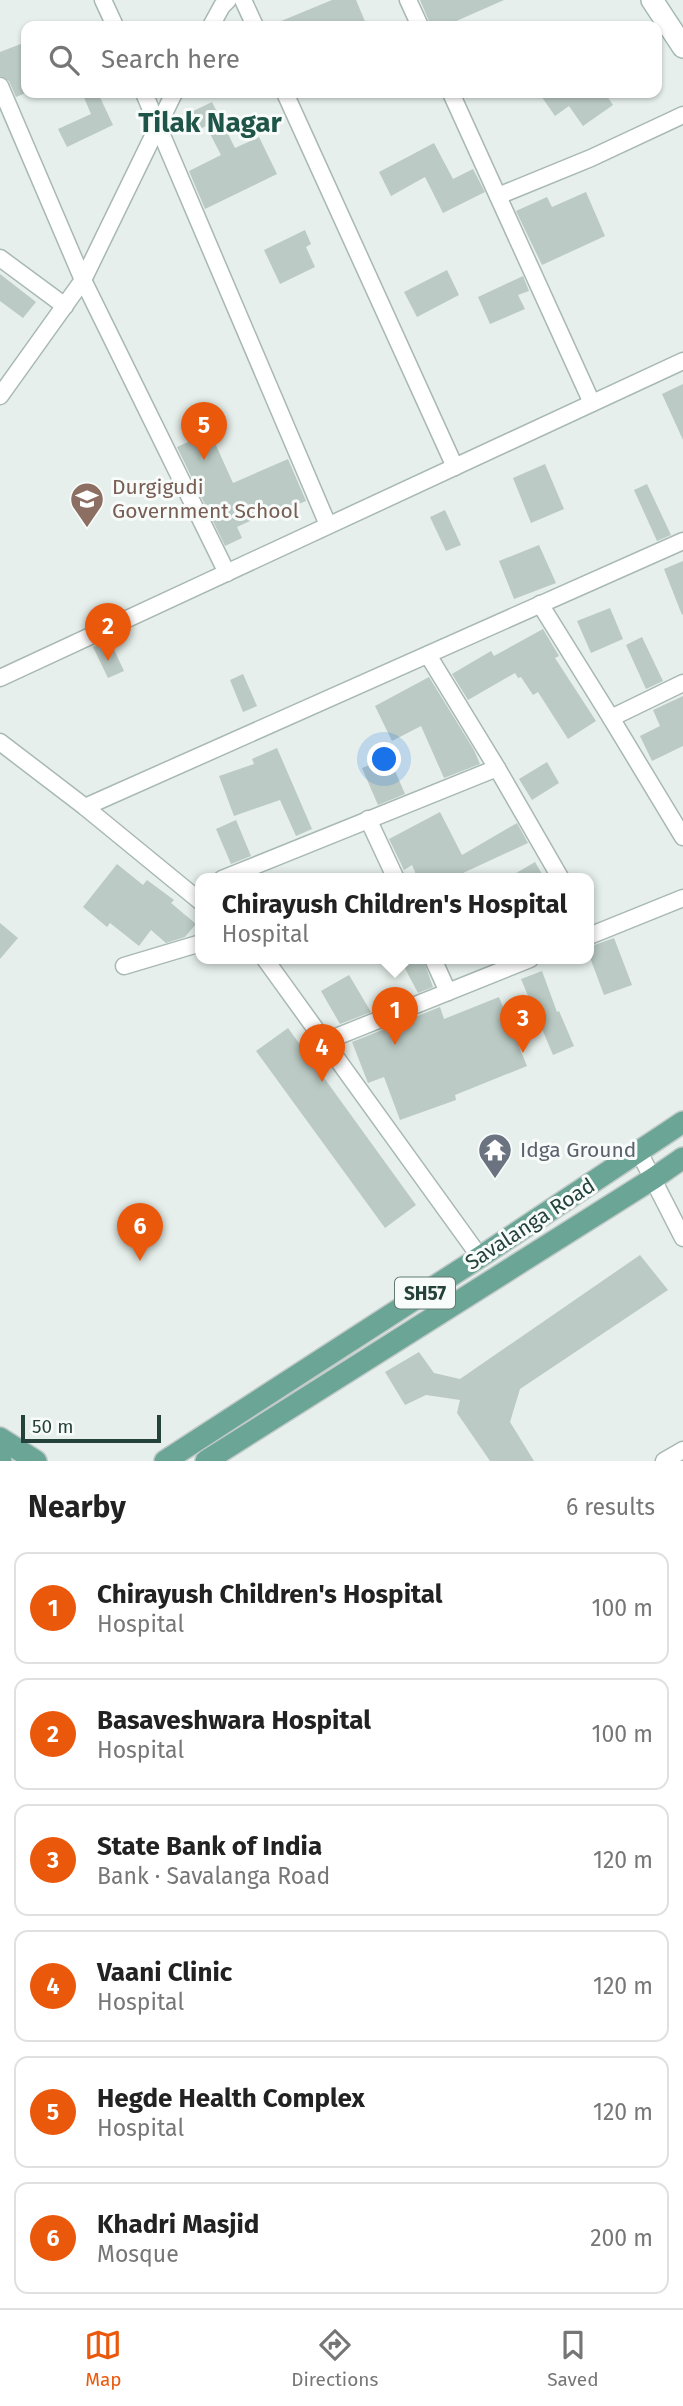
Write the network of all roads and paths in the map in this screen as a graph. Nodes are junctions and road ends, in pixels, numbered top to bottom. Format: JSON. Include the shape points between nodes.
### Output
{"nodes":[{"id":1,"x":103,"y":0,"type":"edge"},
{"id":2,"x":228,"y":0,"type":"edge"},
{"id":3,"x":243,"y":0,"type":"edge"},
{"id":4,"x":408,"y":0,"type":"edge"},
{"id":5,"x":652,"y":0,"type":"edge"},
{"id":6,"x":113,"y":21,"type":"edge"},
{"id":7,"x":214,"y":21,"type":"edge"},
{"id":8,"x":253,"y":21,"type":"edge"},
{"id":9,"x":418,"y":21,"type":"edge"},
{"id":10,"x":683,"y":47,"type":"edge"},
{"id":11,"x":0,"y":86,"type":"edge"},
{"id":12,"x":146,"y":98,"type":"edge"},
{"id":13,"x":171,"y":98,"type":"edge"},
{"id":14,"x":287,"y":98,"type":"edge"},
{"id":15,"x":453,"y":98,"type":"edge"},
{"id":16,"x":683,"y":115,"type":"edge"},
{"id":17,"x":158,"y":123,"type":"junction"},
{"id":18,"x":498,"y":196,"type":"junction"},
{"id":19,"x":0,"y":258,"type":"edge"},
{"id":20,"x":83,"y":280,"type":"junction"},
{"id":21,"x":65,"y":306,"type":"junction"},
{"id":22,"x":683,"y":361,"type":"edge"},
{"id":23,"x":0,"y":396,"type":"edge"},
{"id":24,"x":592,"y":403,"type":"junction"},
{"id":25,"x":455,"y":467,"type":"junction"},
{"id":26,"x":328,"y":525,"type":"junction"},
{"id":27,"x":683,"y":541,"type":"edge"},
{"id":28,"x":227,"y":573,"type":"junction"},
{"id":29,"x":540,"y":604,"type":"junction"},
{"id":30,"x":428,"y":655,"type":"junction"},
{"id":31,"x":0,"y":678,"type":"edge"},
{"id":32,"x":683,"y":683,"type":"edge"},
{"id":33,"x":611,"y":718,"type":"junction"},
{"id":34,"x":0,"y":742,"type":"edge"},
{"id":35,"x":497,"y":768,"type":"junction"},
{"id":36,"x":85,"y":807,"type":"junction"},
{"id":37,"x":368,"y":819,"type":"junction"},
{"id":38,"x":683,"y":837,"type":"edge"},
{"id":39,"x":237,"y":873,"type":"edge"},
{"id":40,"x":393,"y":873,"type":"edge"},
{"id":41,"x":558,"y":873,"type":"edge"},
{"id":42,"x":195,"y":892,"type":"edge"},
{"id":43,"x":683,"y":898,"type":"edge"},
{"id":44,"x":594,"y":931,"type":"edge"},
{"id":45,"x":195,"y":945,"type":"edge"},
{"id":46,"x":269,"y":964,"type":"edge"},
{"id":47,"x":435,"y":964,"type":"edge"},
{"id":48,"x":518,"y":964,"type":"edge"},
{"id":49,"x":124,"y":966,"type":"dead end"},
{"id":50,"x":448,"y":992,"type":"junction"},
{"id":51,"x":326,"y":1041,"type":"junction"},
{"id":52,"x":683,"y":1122,"type":"edge"},
{"id":53,"x":639,"y":1152,"type":"junction"},
{"id":54,"x":683,"y":1157,"type":"edge"},
{"id":55,"x":654,"y":1178,"type":"junction"},
{"id":56,"x":683,"y":1238,"type":"edge"},
{"id":57,"x":480,"y":1257,"type":"junction"},
{"id":58,"x":0,"y":1438,"type":"edge"},
{"id":59,"x":683,"y":1450,"type":"edge"},
{"id":60,"x":36,"y":1461,"type":"edge"},
{"id":61,"x":165,"y":1461,"type":"edge"},
{"id":62,"x":206,"y":1461,"type":"edge"},
{"id":63,"x":664,"y":1461,"type":"edge"}],
"edges":[{"from":1,"to":6,"type":"street"},
{"from":2,"to":7,"type":"street"},
{"from":3,"to":8,"type":"street"},
{"from":4,"to":9,"type":"street"},
{"from":5,"to":10,"type":"main road"},
{"from":11,"to":20,"type":"street"},
{"from":12,"to":17,"type":"street"},
{"from":13,"to":17,"type":"street"},
{"from":14,"to":25,"type":"street"},
{"from":15,"to":18,"type":"street"},
{"from":16,"to":18,"type":"street"},
{"from":17,"to":20,"type":"street"},
{"from":17,"to":26,"type":"street"},
{"from":18,"to":24,"type":"street"},
{"from":19,"to":21,"type":"street"},
{"from":20,"to":21,"type":"street"},
{"from":20,"to":28,"type":"street"},
{"from":21,"to":23,"type":"street"},
{"from":22,"to":24,"type":"street"},
{"from":24,"to":25,"type":"street"},
{"from":25,"to":26,"type":"street"},
{"from":26,"to":28,"type":"street"},
{"from":27,"to":29,"type":"street"},
{"from":28,"to":31,"type":"street"},
{"from":29,"to":30,"type":"street"},
{"from":29,"to":33,"type":"street"},
{"from":30,"to":35,"type":"street"},
{"from":30,"to":36,"type":"street"},
{"from":32,"to":33,"type":"street"},
{"from":33,"to":38,"type":"street"},
{"from":34,"to":36,"type":"street"},
{"from":35,"to":37,"type":"street"},
{"from":35,"to":41,"type":"street"},
{"from":36,"to":42,"type":"street"},
{"from":37,"to":39,"type":"street"},
{"from":37,"to":40,"type":"street"},
{"from":43,"to":44,"type":"street"},
{"from":45,"to":49,"type":"street"},
{"from":46,"to":51,"type":"street"},
{"from":47,"to":50,"type":"street"},
{"from":48,"to":50,"type":"street"},
{"from":50,"to":51,"type":"street"},
{"from":51,"to":57,"type":"street"},
{"from":52,"to":53,"type":"main road","name":"Savalanga Road","number":"SH57"},
{"from":53,"to":55,"type":"street"},
{"from":53,"to":57,"type":"main road","name":"Savalanga Road","number":"SH57"},
{"from":54,"to":55,"type":"main road","name":"Savalanga Road","number":"SH57"},
{"from":55,"to":56,"type":"street"},
{"from":55,"to":62,"type":"main road","name":"Savalanga Road","number":"SH57"},
{"from":57,"to":61,"type":"main road","name":"Savalanga Road","number":"SH57"},
{"from":58,"to":60,"type":"main road"},
{"from":59,"to":63,"type":"street"}]}
